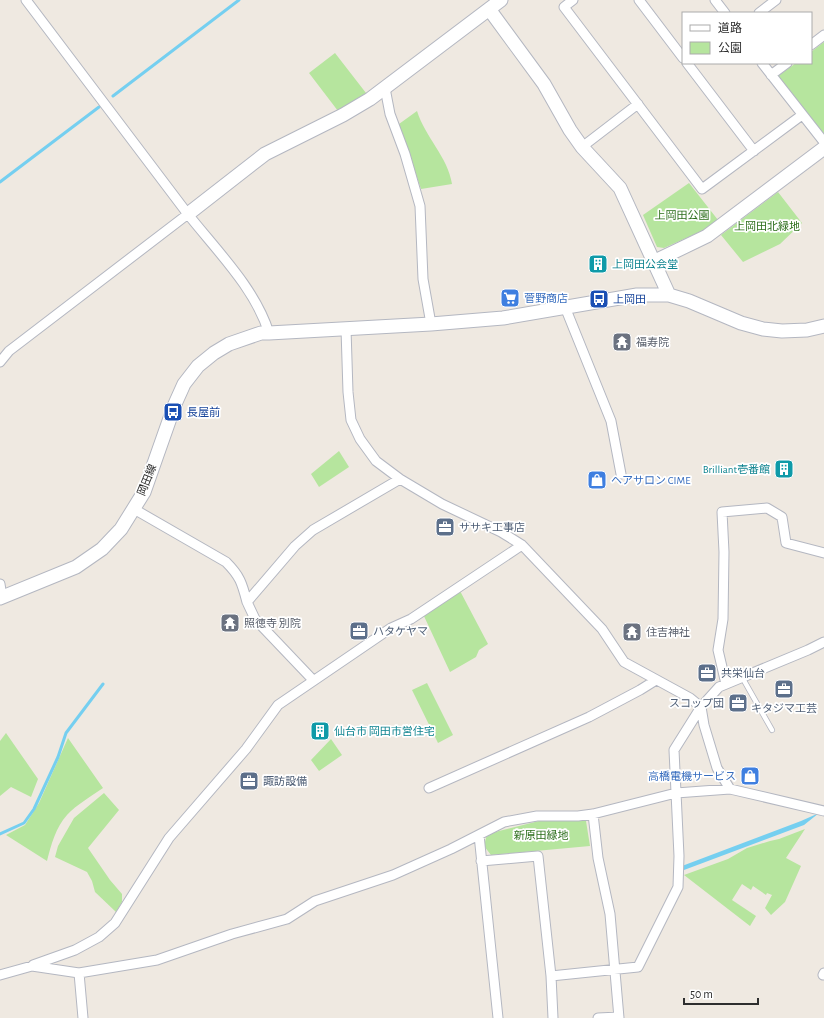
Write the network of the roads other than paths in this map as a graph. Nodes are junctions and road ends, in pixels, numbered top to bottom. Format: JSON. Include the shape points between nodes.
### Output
{"nodes":[{"id":1,"x":26,"y":0,"type":"edge"},
{"id":2,"x":500,"y":0,"type":"edge"},
{"id":3,"x":574,"y":0,"type":"edge"},
{"id":4,"x":639,"y":0,"type":"edge"},
{"id":5,"x":715,"y":0,"type":"edge"},
{"id":6,"x":776,"y":0,"type":"edge"},
{"id":7,"x":489,"y":9,"type":"junction"},
{"id":8,"x":724,"y":12,"type":"edge"},
{"id":9,"x":760,"y":12,"type":"edge"},
{"id":10,"x":824,"y":35,"type":"edge"},
{"id":11,"x":812,"y":44,"type":"edge"},
{"id":12,"x":682,"y":57,"type":"edge"},
{"id":13,"x":690,"y":64,"type":"edge"},
{"id":14,"x":763,"y":64,"type":"edge"},
{"id":15,"x":786,"y":64,"type":"edge"},
{"id":16,"x":771,"y":75,"type":"junction"},
{"id":17,"x":385,"y":88,"type":"junction"},
{"id":18,"x":638,"y":104,"type":"junction"},
{"id":19,"x":802,"y":115,"type":"junction"},
{"id":20,"x":824,"y":142,"type":"edge"},
{"id":21,"x":582,"y":147,"type":"junction"},
{"id":22,"x":824,"y":148,"type":"edge"},
{"id":23,"x":754,"y":151,"type":"junction"},
{"id":24,"x":188,"y":214,"type":"junction"},
{"id":25,"x":653,"y":262,"type":"junction"},
{"id":26,"x":669,"y":295,"type":"junction"},
{"id":27,"x":565,"y":307,"type":"junction"},
{"id":28,"x":431,"y":324,"type":"junction"},
{"id":29,"x":824,"y":326,"type":"edge"},
{"id":30,"x":346,"y":329,"type":"junction"},
{"id":31,"x":265,"y":333,"type":"junction"},
{"id":32,"x":0,"y":362,"type":"edge"},
{"id":33,"x":622,"y":474,"type":"dead end"},
{"id":34,"x":400,"y":479,"type":"junction"},
{"id":35,"x":134,"y":509,"type":"junction"},
{"id":36,"x":522,"y":546,"type":"junction"},
{"id":37,"x":824,"y":553,"type":"edge"},
{"id":38,"x":1,"y":593,"type":"edge"},
{"id":39,"x":247,"y":602,"type":"junction"},
{"id":40,"x":824,"y":642,"type":"edge"},
{"id":41,"x":742,"y":677,"type":"junction"},
{"id":42,"x":313,"y":680,"type":"junction"},
{"id":43,"x":656,"y":680,"type":"junction"},
{"id":44,"x":726,"y":684,"type":"junction"},
{"id":45,"x":701,"y":707,"type":"junction"},
{"id":46,"x":772,"y":730,"type":"dead end"},
{"id":47,"x":429,"y":788,"type":"dead end"},
{"id":48,"x":730,"y":789,"type":"junction"},
{"id":49,"x":676,"y":793,"type":"junction"},
{"id":50,"x":824,"y":811,"type":"edge"},
{"id":51,"x":592,"y":814,"type":"junction"},
{"id":52,"x":478,"y":835,"type":"junction"},
{"id":53,"x":481,"y":861,"type":"junction"},
{"id":54,"x":32,"y":966,"type":"junction"},
{"id":55,"x":614,"y":969,"type":"junction"},
{"id":56,"x":79,"y":973,"type":"junction"},
{"id":57,"x":0,"y":975,"type":"edge"},
{"id":58,"x":551,"y":976,"type":"junction"},
{"id":59,"x":83,"y":1018,"type":"edge"},
{"id":60,"x":498,"y":1018,"type":"edge"},
{"id":61,"x":553,"y":1018,"type":"edge"},
{"id":62,"x":598,"y":1018,"type":"edge"},
{"id":63,"x":619,"y":1018,"type":"edge"}],
"edges":[{"from":1,"to":24,"type":"street"},
{"from":2,"to":7,"type":"street"},
{"from":3,"to":18,"type":"street","via":[[564,7]]},
{"from":4,"to":12,"type":"street"},
{"from":5,"to":8,"type":"street"},
{"from":6,"to":9,"type":"street"},
{"from":7,"to":17,"type":"street"},
{"from":7,"to":21,"type":"street","via":[[544,84]]},
{"from":10,"to":11,"type":"street"},
{"from":13,"to":23,"type":"street"},
{"from":14,"to":16,"type":"street"},
{"from":15,"to":16,"type":"street"},
{"from":16,"to":19,"type":"street"},
{"from":17,"to":24,"type":"street","via":[[343,115],[266,154]]},
{"from":17,"to":28,"type":"street","via":[[390,114],[420,206],[423,279]]},
{"from":18,"to":21,"type":"street"},
{"from":18,"to":23,"type":"street","via":[[702,189]]},
{"from":19,"to":20,"type":"street"},
{"from":19,"to":23,"type":"street"},
{"from":21,"to":25,"type":"street","via":[[620,188]]},
{"from":22,"to":25,"type":"street","via":[[707,236]]},
{"from":24,"to":31,"type":"street","via":[[246,287],[263,317]]},
{"from":24,"to":32,"type":"street","via":[[9,351]]},
{"from":25,"to":26,"type":"street"},
{"from":26,"to":27,"type":"street","name":"岡田線","via":[[637,295]]},
{"from":26,"to":29,"type":"street","name":"岡田線","via":[[741,323],[782,332]]},
{"from":27,"to":28,"type":"street","name":"岡田線","via":[[503,318]]},
{"from":27,"to":33,"type":"street","via":[[611,421]]},
{"from":28,"to":30,"type":"street","name":"岡田線"},
{"from":30,"to":31,"type":"street","name":"岡田線"},
{"from":30,"to":34,"type":"street","via":[[351,420],[360,439],[376,461]]},
{"from":31,"to":35,"type":"street","name":"岡田線","via":[[229,344],[214,353],[198,366],[184,384],[144,492]]},
{"from":34,"to":36,"type":"street","via":[[442,504],[501,532]]},
{"from":34,"to":39,"type":"street","via":[[313,530],[295,546]]},
{"from":35,"to":38,"type":"street","name":"岡田線","via":[[121,529],[102,549],[76,567]]},
{"from":35,"to":39,"type":"street","via":[[226,562],[236,571],[242,582]]},
{"from":36,"to":42,"type":"street"},
{"from":36,"to":43,"type":"street","via":[[602,629],[624,662]]},
{"from":37,"to":44,"type":"street","via":[[786,543],[782,517],[767,508],[722,512],[723,619],[718,650]]},
{"from":39,"to":42,"type":"street","via":[[255,619]]},
{"from":40,"to":41,"type":"street"},
{"from":41,"to":44,"type":"street"},
{"from":41,"to":46,"type":"lane"},
{"from":42,"to":54,"type":"street","via":[[278,704],[246,749],[169,838],[115,923],[99,937],[75,950]]},
{"from":43,"to":45,"type":"street","via":[[690,698]]},
{"from":43,"to":47,"type":"street","via":[[589,717]]},
{"from":44,"to":45,"type":"street","via":[[719,687]]},
{"from":45,"to":48,"type":"street","via":[[717,768]]},
{"from":45,"to":49,"type":"street","via":[[674,750]]},
{"from":48,"to":49,"type":"street"},
{"from":48,"to":50,"type":"street"},
{"from":49,"to":51,"type":"street"},
{"from":49,"to":55,"type":"street","via":[[678,887],[638,967]]},
{"from":51,"to":52,"type":"street","via":[[537,816],[504,822]]},
{"from":51,"to":55,"type":"street","via":[[610,914]]},
{"from":52,"to":53,"type":"street"},
{"from":52,"to":56,"type":"street","via":[[393,875],[315,901],[287,919],[232,934],[157,960]]},
{"from":53,"to":58,"type":"street","via":[[538,856]]},
{"from":53,"to":60,"type":"street"},
{"from":54,"to":56,"type":"street"},
{"from":54,"to":57,"type":"street"},
{"from":55,"to":58,"type":"street"},
{"from":55,"to":63,"type":"street"},
{"from":56,"to":59,"type":"street"},
{"from":58,"to":61,"type":"street"},
{"from":62,"to":63,"type":"street"}]}
